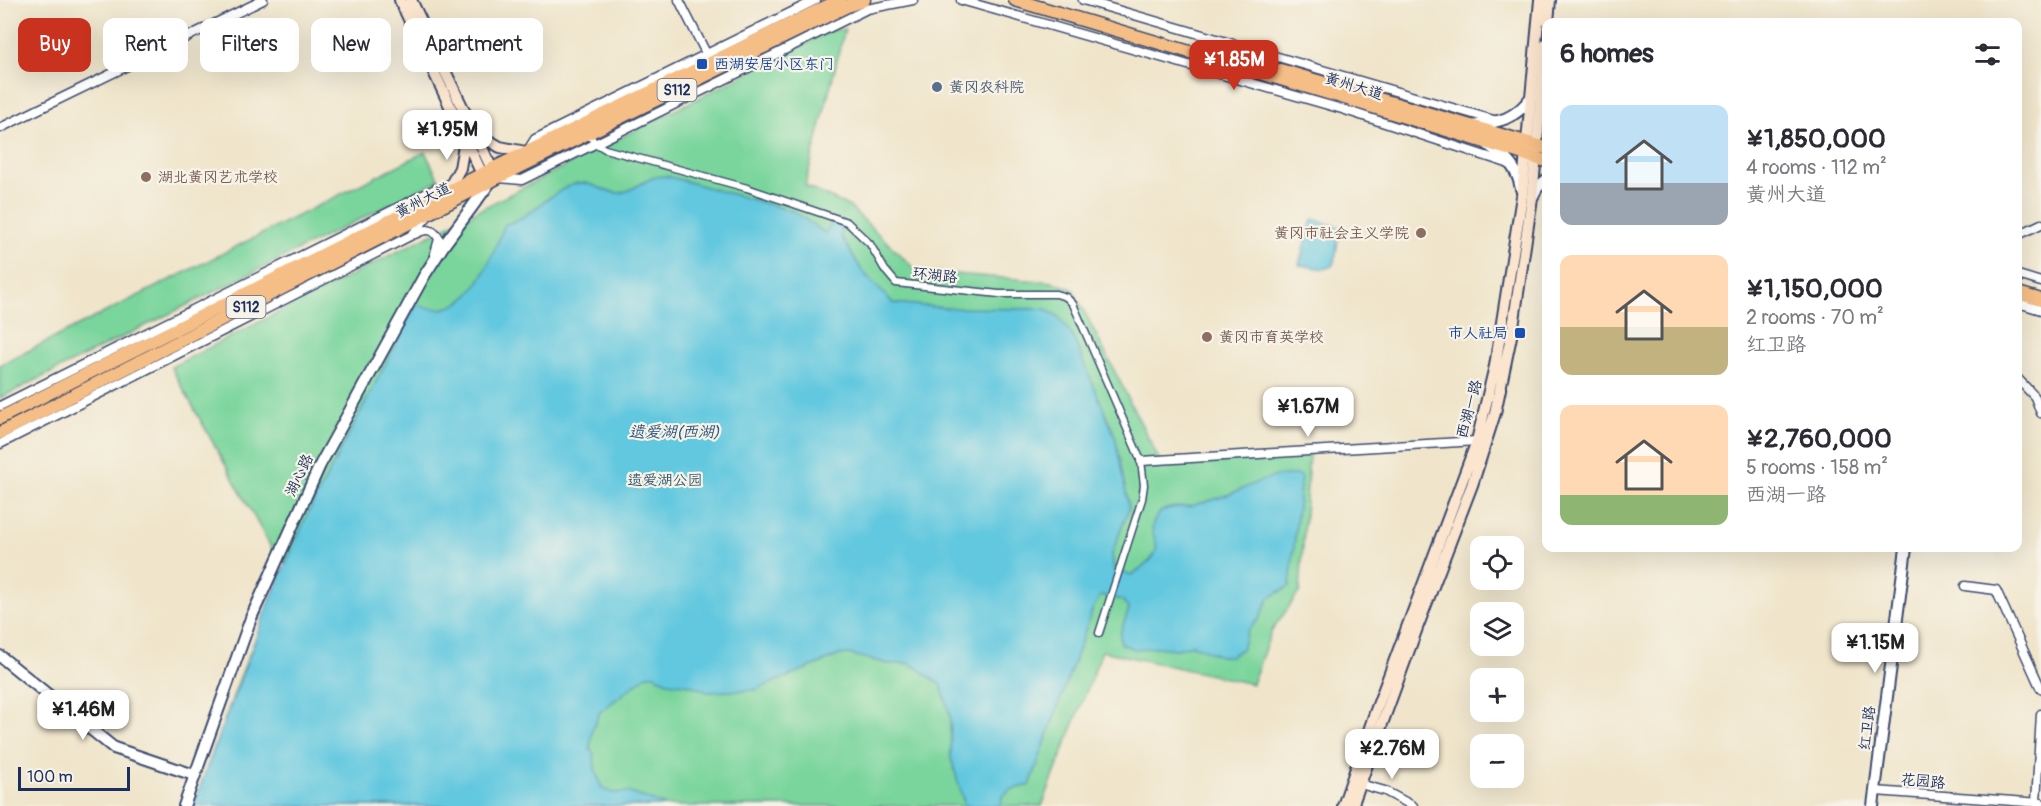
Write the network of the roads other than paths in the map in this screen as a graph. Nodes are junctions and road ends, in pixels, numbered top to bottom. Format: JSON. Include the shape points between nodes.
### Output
{"nodes":[{"id":1,"x":263,"y":0,"type":"edge"},
{"id":2,"x":400,"y":0,"type":"edge"},
{"id":3,"x":411,"y":0,"type":"edge"},
{"id":4,"x":679,"y":0,"type":"edge"},
{"id":5,"x":816,"y":0,"type":"edge"},
{"id":6,"x":840,"y":0,"type":"edge"},
{"id":7,"x":864,"y":0,"type":"edge"},
{"id":8,"x":913,"y":0,"type":"edge"},
{"id":9,"x":961,"y":0,"type":"edge"},
{"id":10,"x":1015,"y":0,"type":"edge"},
{"id":11,"x":1044,"y":0,"type":"edge"},
{"id":12,"x":1083,"y":0,"type":"edge"},
{"id":13,"x":1540,"y":0,"type":"edge"},
{"id":14,"x":1550,"y":0,"type":"edge"},
{"id":15,"x":1548,"y":18,"type":"edge"},
{"id":16,"x":707,"y":55,"type":"junction"},
{"id":17,"x":1542,"y":67,"type":"edge"},
{"id":18,"x":1537,"y":95,"type":"junction"},
{"id":19,"x":1542,"y":106,"type":"edge"},
{"id":20,"x":1497,"y":122,"type":"junction"},
{"id":21,"x":1471,"y":126,"type":"junction"},
{"id":22,"x":0,"y":128,"type":"edge"},
{"id":23,"x":469,"y":134,"type":"junction"},
{"id":24,"x":588,"y":134,"type":"junction"},
{"id":25,"x":1484,"y":142,"type":"junction"},
{"id":26,"x":526,"y":152,"type":"junction"},
{"id":27,"x":1536,"y":152,"type":"edge"},
{"id":28,"x":1511,"y":164,"type":"junction"},
{"id":29,"x":491,"y":176,"type":"junction"},
{"id":30,"x":1542,"y":184,"type":"edge"},
{"id":31,"x":447,"y":192,"type":"junction"},
{"id":32,"x":1527,"y":197,"type":"junction"},
{"id":33,"x":429,"y":214,"type":"junction"},
{"id":34,"x":2041,"y":224,"type":"edge"},
{"id":35,"x":2022,"y":233,"type":"edge"},
{"id":36,"x":412,"y":235,"type":"junction"},
{"id":37,"x":429,"y":268,"type":"junction"},
{"id":38,"x":2022,"y":276,"type":"edge"},
{"id":39,"x":2041,"y":282,"type":"edge"},
{"id":40,"x":2022,"y":286,"type":"edge"},
{"id":41,"x":2041,"y":292,"type":"edge"},
{"id":42,"x":2022,"y":294,"type":"edge"},
{"id":43,"x":2041,"y":300,"type":"edge"},
{"id":44,"x":2022,"y":304,"type":"edge"},
{"id":45,"x":2041,"y":310,"type":"edge"},
{"id":46,"x":2022,"y":382,"type":"edge"},
{"id":47,"x":0,"y":406,"type":"edge"},
{"id":48,"x":2041,"y":412,"type":"edge"},
{"id":49,"x":0,"y":418,"type":"edge"},
{"id":50,"x":0,"y":433,"type":"edge"},
{"id":51,"x":1477,"y":441,"type":"junction"},
{"id":52,"x":0,"y":444,"type":"edge"},
{"id":53,"x":1141,"y":460,"type":"junction"},
{"id":54,"x":1905,"y":552,"type":"edge"},
{"id":55,"x":1965,"y":586,"type":"dead end"},
{"id":56,"x":1098,"y":633,"type":"dead end"},
{"id":57,"x":0,"y":656,"type":"edge"},
{"id":58,"x":2041,"y":689,"type":"edge"},
{"id":59,"x":2041,"y":714,"type":"edge"},
{"id":60,"x":194,"y":775,"type":"junction"},
{"id":61,"x":1360,"y":784,"type":"junction"},
{"id":62,"x":1875,"y":791,"type":"junction"},
{"id":63,"x":2038,"y":803,"type":"edge"},
{"id":64,"x":184,"y":806,"type":"edge"},
{"id":65,"x":1343,"y":806,"type":"edge"},
{"id":66,"x":1352,"y":806,"type":"edge"},
{"id":67,"x":1413,"y":806,"type":"edge"},
{"id":68,"x":1873,"y":806,"type":"edge"}],
"edges":[{"from":1,"to":22,"type":"street"},
{"from":2,"to":23,"type":"main road"},
{"from":3,"to":23,"type":"main road"},
{"from":4,"to":16,"type":"street"},
{"from":5,"to":16,"type":"street"},
{"from":6,"to":24,"type":"main road","name":"黄州大道","number":"S112"},
{"from":7,"to":24,"type":"main road","name":"黄州大道","number":"S112"},
{"from":8,"to":24,"type":"street","via":[[867,9]]},
{"from":9,"to":28,"type":"street","via":[[1342,109]]},
{"from":10,"to":25,"type":"main road","name":"黄州大道"},
{"from":11,"to":21,"type":"main road","name":"黄州大道"},
{"from":12,"to":20,"type":"street"},
{"from":13,"to":18,"type":"main road","name":"西湖一路"},
{"from":14,"to":15,"type":"main road"},
{"from":16,"to":26,"type":"street","via":[[535,139]]},
{"from":17,"to":18,"type":"main road","name":"西湖一路"},
{"from":18,"to":19,"type":"street"},
{"from":18,"to":20,"type":"street","via":[[1515,115]]},
{"from":18,"to":27,"type":"main road","name":"西湖一路"},
{"from":20,"to":21,"type":"street"},
{"from":21,"to":27,"type":"main road","name":"黄州大道"},
{"from":23,"to":26,"type":"main road","via":[[500,147]]},
{"from":23,"to":29,"type":"main road"},
{"from":23,"to":31,"type":"main road","via":[[460,168]]},
{"from":24,"to":26,"type":"main road","name":"黄州大道","number":"S112"},
{"from":24,"to":29,"type":"main road","name":"黄州大道","number":"S112"},
{"from":24,"to":53,"type":"street","name":"环湖路","via":[[604,149],[747,188],[847,222],[870,244],[896,283],[1066,297],[1073,304]]},
{"from":25,"to":27,"type":"main road","name":"黄州大道"},
{"from":25,"to":28,"type":"street"},
{"from":26,"to":29,"type":"main road","name":"黄州大道","number":"S112"},
{"from":27,"to":32,"type":"main road","name":"西湖一路"},
{"from":28,"to":32,"type":"street"},
{"from":29,"to":31,"type":"main road","name":"黄州大道","number":"S112"},
{"from":29,"to":33,"type":"main road","name":"黄州大道","number":"S112"},
{"from":29,"to":37,"type":"street","name":"湖心路"},
{"from":30,"to":32,"type":"street"},
{"from":31,"to":47,"type":"street","via":[[435,189]]},
{"from":31,"to":49,"type":"main road","name":"黄州大道","number":"S112"},
{"from":32,"to":51,"type":"main road","name":"西湖一路"},
{"from":32,"to":61,"type":"main road","name":"西湖一路","via":[[1513,327],[1495,412]]},
{"from":33,"to":36,"type":"street"},
{"from":33,"to":50,"type":"main road","name":"黄州大道","number":"S112"},
{"from":34,"to":35,"type":"street"},
{"from":36,"to":37,"type":"street","via":[[426,230],[438,237]]},
{"from":36,"to":52,"type":"street"},
{"from":37,"to":60,"type":"street","name":"湖心路","via":[[351,406],[288,531],[251,618]]},
{"from":38,"to":39,"type":"street"},
{"from":40,"to":41,"type":"main road"},
{"from":42,"to":43,"type":"main road"},
{"from":44,"to":45,"type":"street"},
{"from":46,"to":48,"type":"street","via":[[2035,397]]},
{"from":51,"to":53,"type":"street"},
{"from":51,"to":65,"type":"main road","name":"西湖一路"},
{"from":53,"to":56,"type":"street","name":"环湖路","via":[[1142,499]]},
{"from":54,"to":62,"type":"street","name":"红卫路"},
{"from":55,"to":58,"type":"street","via":[[1996,590]]},
{"from":57,"to":60,"type":"street","via":[[114,747]]},
{"from":59,"to":63,"type":"street"},
{"from":60,"to":64,"type":"street","name":"湖心路"},
{"from":61,"to":66,"type":"main road","name":"西湖一路"},
{"from":61,"to":67,"type":"street","via":[[1385,791]]},
{"from":62,"to":63,"type":"street","name":"花园路"},
{"from":62,"to":68,"type":"street","name":"红卫路"}]}
